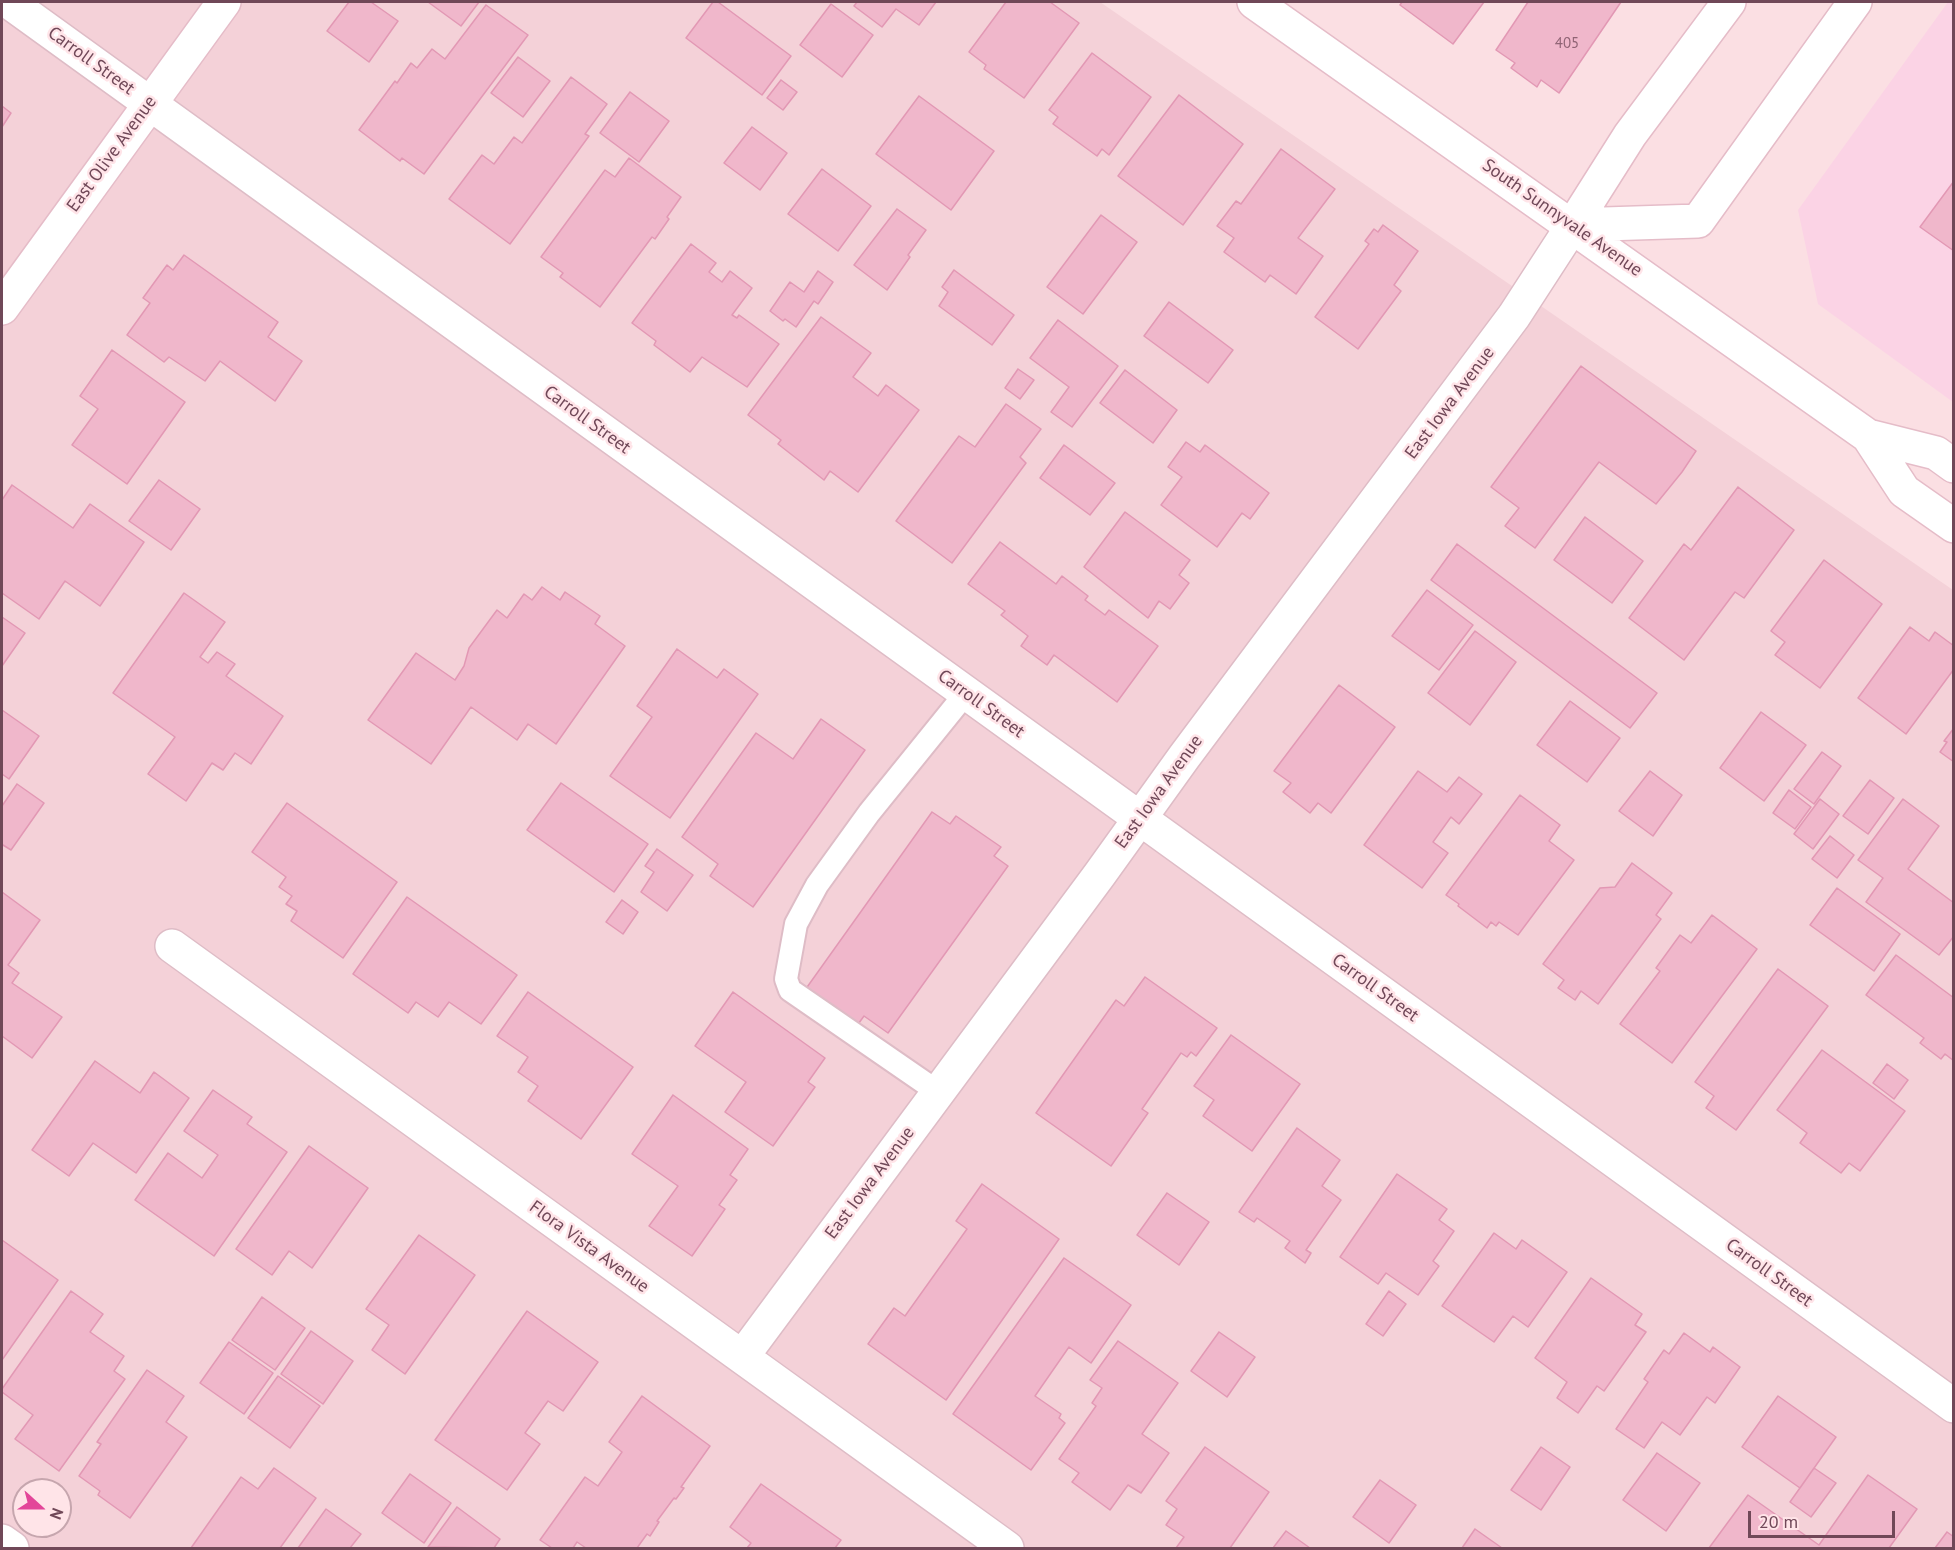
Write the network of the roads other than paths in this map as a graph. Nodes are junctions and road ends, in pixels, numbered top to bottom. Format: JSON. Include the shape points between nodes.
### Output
{"nodes":[{"id":1,"x":9,"y":2,"type":"edge"},
{"id":2,"x":224,"y":2,"type":"edge"},
{"id":3,"x":1254,"y":2,"type":"edge"},
{"id":4,"x":1729,"y":2,"type":"edge"},
{"id":5,"x":1855,"y":2,"type":"edge"},
{"id":6,"x":149,"y":103,"type":"junction"},
{"id":7,"x":1573,"y":225,"type":"junction"},
{"id":8,"x":2,"y":308,"type":"edge"},
{"id":9,"x":1868,"y":436,"type":"junction"},
{"id":10,"x":1953,"y":466,"type":"edge"},
{"id":11,"x":1953,"y":526,"type":"edge"},
{"id":12,"x":966,"y":693,"type":"junction"},
{"id":13,"x":1140,"y":819,"type":"junction"},
{"id":14,"x":172,"y":946,"type":"dead end"},
{"id":15,"x":938,"y":1092,"type":"junction"},
{"id":16,"x":741,"y":1357,"type":"junction"},
{"id":17,"x":1953,"y":1406,"type":"edge"},
{"id":18,"x":2,"y":1541,"type":"edge"},
{"id":19,"x":12,"y":1548,"type":"edge"},
{"id":20,"x":1007,"y":1548,"type":"edge"}],
"edges":[{"from":1,"to":6,"type":"street","name":"Carroll Street"},
{"from":2,"to":6,"type":"street","name":"East Olive Avenue"},
{"from":3,"to":7,"type":"street","name":"South Sunnyvale Avenue"},
{"from":4,"to":7,"type":"street","name":"East Iowa Avenue","via":[[1630,135]]},
{"from":5,"to":7,"type":"street","via":[[1698,220]]},
{"from":6,"to":8,"type":"street","name":"East Olive Avenue"},
{"from":6,"to":12,"type":"street","name":"Carroll Street"},
{"from":7,"to":9,"type":"street","name":"South Sunnyvale Avenue"},
{"from":7,"to":13,"type":"street","name":"East Iowa Avenue","via":[[1514,316]]},
{"from":9,"to":10,"type":"street","name":"South Sunnyvale Avenue","via":[[1936,453]]},
{"from":9,"to":11,"type":"street","name":"South Sunnyvale Avenue","via":[[1904,491]]},
{"from":12,"to":13,"type":"street","name":"Carroll Street"},
{"from":12,"to":15,"type":"lane","via":[[869,813],[817,885],[796,924],[786,979],[790,990]]},
{"from":13,"to":15,"type":"street","name":"East Iowa Avenue"},
{"from":13,"to":17,"type":"street","name":"Carroll Street"},
{"from":14,"to":16,"type":"street","name":"Flora Vista Avenue"},
{"from":15,"to":16,"type":"street","name":"East Iowa Avenue"},
{"from":16,"to":20,"type":"street","name":"Flora Vista Avenue"},
{"from":18,"to":19,"type":"street"}]}
